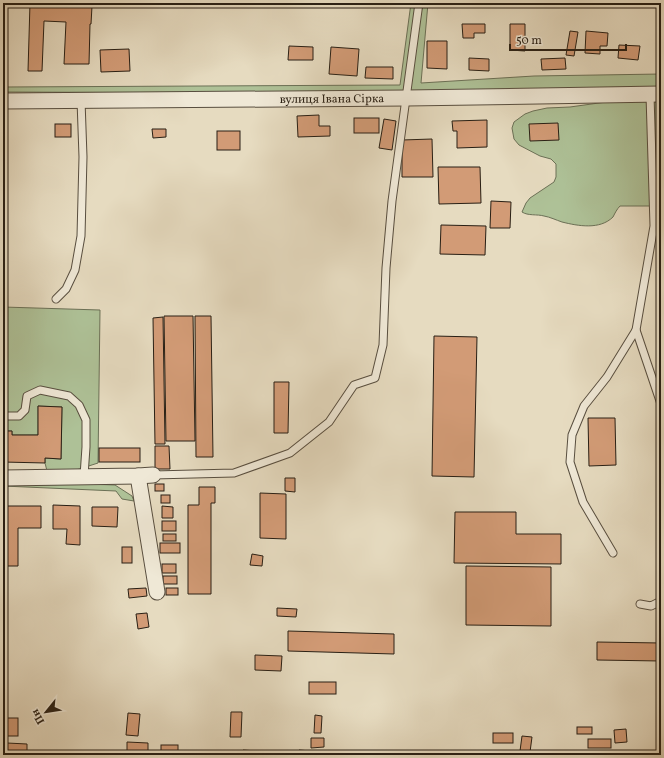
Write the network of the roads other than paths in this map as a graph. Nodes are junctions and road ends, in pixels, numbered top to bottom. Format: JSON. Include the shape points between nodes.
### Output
{"nodes":[{"id":1,"x":419,"y":3,"type":"edge"},
{"id":2,"x":656,"y":94,"type":"edge"},
{"id":3,"x":406,"y":98,"type":"junction"},
{"id":4,"x":81,"y":100,"type":"junction"},
{"id":5,"x":3,"y":101,"type":"edge"},
{"id":6,"x":56,"y":299,"type":"dead end"},
{"id":7,"x":636,"y":330,"type":"junction"},
{"id":8,"x":661,"y":404,"type":"edge"},
{"id":9,"x":3,"y":416,"type":"edge"},
{"id":10,"x":146,"y":475,"type":"junction"},
{"id":11,"x":84,"y":476,"type":"junction"},
{"id":12,"x":3,"y":478,"type":"edge"},
{"id":13,"x":613,"y":553,"type":"dead end"},
{"id":14,"x":157,"y":592,"type":"dead end"},
{"id":15,"x":661,"y":601,"type":"edge"},
{"id":16,"x":640,"y":604,"type":"dead end"}],
"edges":[{"from":1,"to":3,"type":"lane"},
{"from":2,"to":3,"type":"street","name":"вулиця Івана Сірка"},
{"from":2,"to":7,"type":"lane","via":[[654,226]]},
{"from":3,"to":4,"type":"street","name":"вулиця Івана Сірка"},
{"from":3,"to":10,"type":"lane","via":[[386,261],[383,345],[375,378],[354,385],[329,422],[290,453],[234,473]]},
{"from":4,"to":5,"type":"street","name":"вулиця Івана Сірка"},
{"from":4,"to":6,"type":"lane","via":[[80,236],[75,270],[66,289]]},
{"from":7,"to":8,"type":"lane"},
{"from":7,"to":13,"type":"lane","via":[[607,377],[584,406],[572,435],[570,462],[583,502]]},
{"from":9,"to":11,"type":"lane","via":[[19,416],[25,410],[27,396],[40,390],[70,396],[79,405],[86,420]]},
{"from":10,"to":11,"type":"street"},
{"from":10,"to":14,"type":"street"},
{"from":11,"to":12,"type":"street"},
{"from":15,"to":16,"type":"lane","via":[[650,606]]}]}
